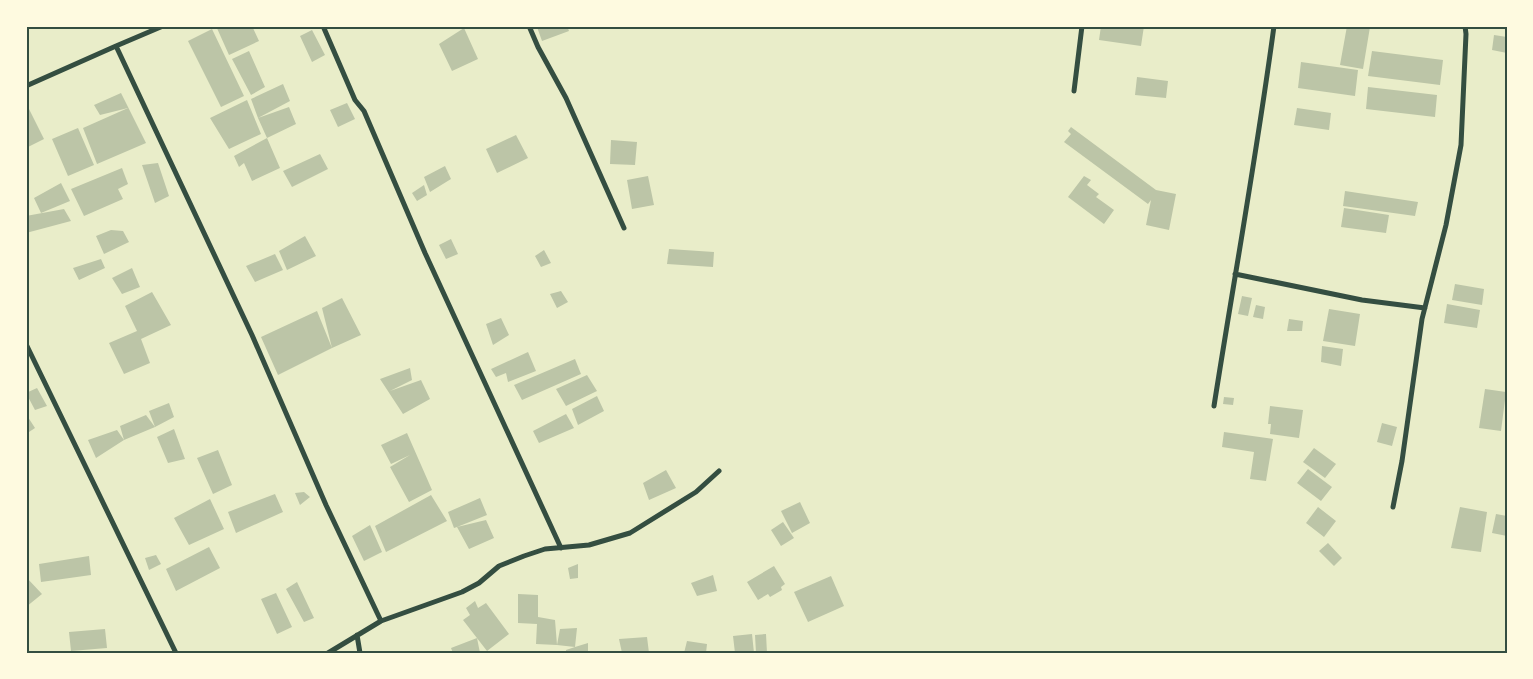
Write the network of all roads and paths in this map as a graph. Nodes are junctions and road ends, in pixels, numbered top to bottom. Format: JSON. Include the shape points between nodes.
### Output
{"nodes":[{"id":1,"x":163,"y":26,"type":"edge"},
{"id":2,"x":323,"y":26,"type":"edge"},
{"id":3,"x":529,"y":26,"type":"edge"},
{"id":4,"x":1082,"y":26,"type":"edge"},
{"id":5,"x":1274,"y":26,"type":"edge"},
{"id":6,"x":1465,"y":26,"type":"edge"},
{"id":7,"x":116,"y":46,"type":"junction"},
{"id":8,"x":26,"y":86,"type":"edge"},
{"id":9,"x":1074,"y":91,"type":"dead end"},
{"id":10,"x":624,"y":228,"type":"dead end"},
{"id":11,"x":1235,"y":274,"type":"junction"},
{"id":12,"x":1425,"y":308,"type":"junction"},
{"id":13,"x":26,"y":344,"type":"edge"},
{"id":14,"x":1214,"y":406,"type":"dead end"},
{"id":15,"x":719,"y":471,"type":"dead end"},
{"id":16,"x":1393,"y":507,"type":"dead end"},
{"id":17,"x":561,"y":548,"type":"junction"},
{"id":18,"x":381,"y":621,"type":"junction"},
{"id":19,"x":357,"y":635,"type":"junction"},
{"id":20,"x":176,"y":653,"type":"edge"},
{"id":21,"x":328,"y":653,"type":"edge"},
{"id":22,"x":360,"y":653,"type":"edge"}],
"edges":[{"from":1,"to":7,"type":"street"},
{"from":2,"to":17,"type":"street"},
{"from":3,"to":10,"type":"street","via":[[566,98]]},
{"from":4,"to":9,"type":"street"},
{"from":5,"to":11,"type":"street"},
{"from":6,"to":12,"type":"street","via":[[1461,145]]},
{"from":7,"to":8,"type":"street"},
{"from":7,"to":18,"type":"street","via":[[252,335]]},
{"from":11,"to":12,"type":"street","via":[[1362,300]]},
{"from":11,"to":14,"type":"street"},
{"from":12,"to":16,"type":"street"},
{"from":13,"to":20,"type":"street"},
{"from":15,"to":17,"type":"street","via":[[696,492],[630,534],[589,545]]},
{"from":17,"to":18,"type":"street","via":[[524,556],[499,566],[462,592]]},
{"from":18,"to":19,"type":"street"},
{"from":19,"to":21,"type":"street"},
{"from":19,"to":22,"type":"street"}]}
